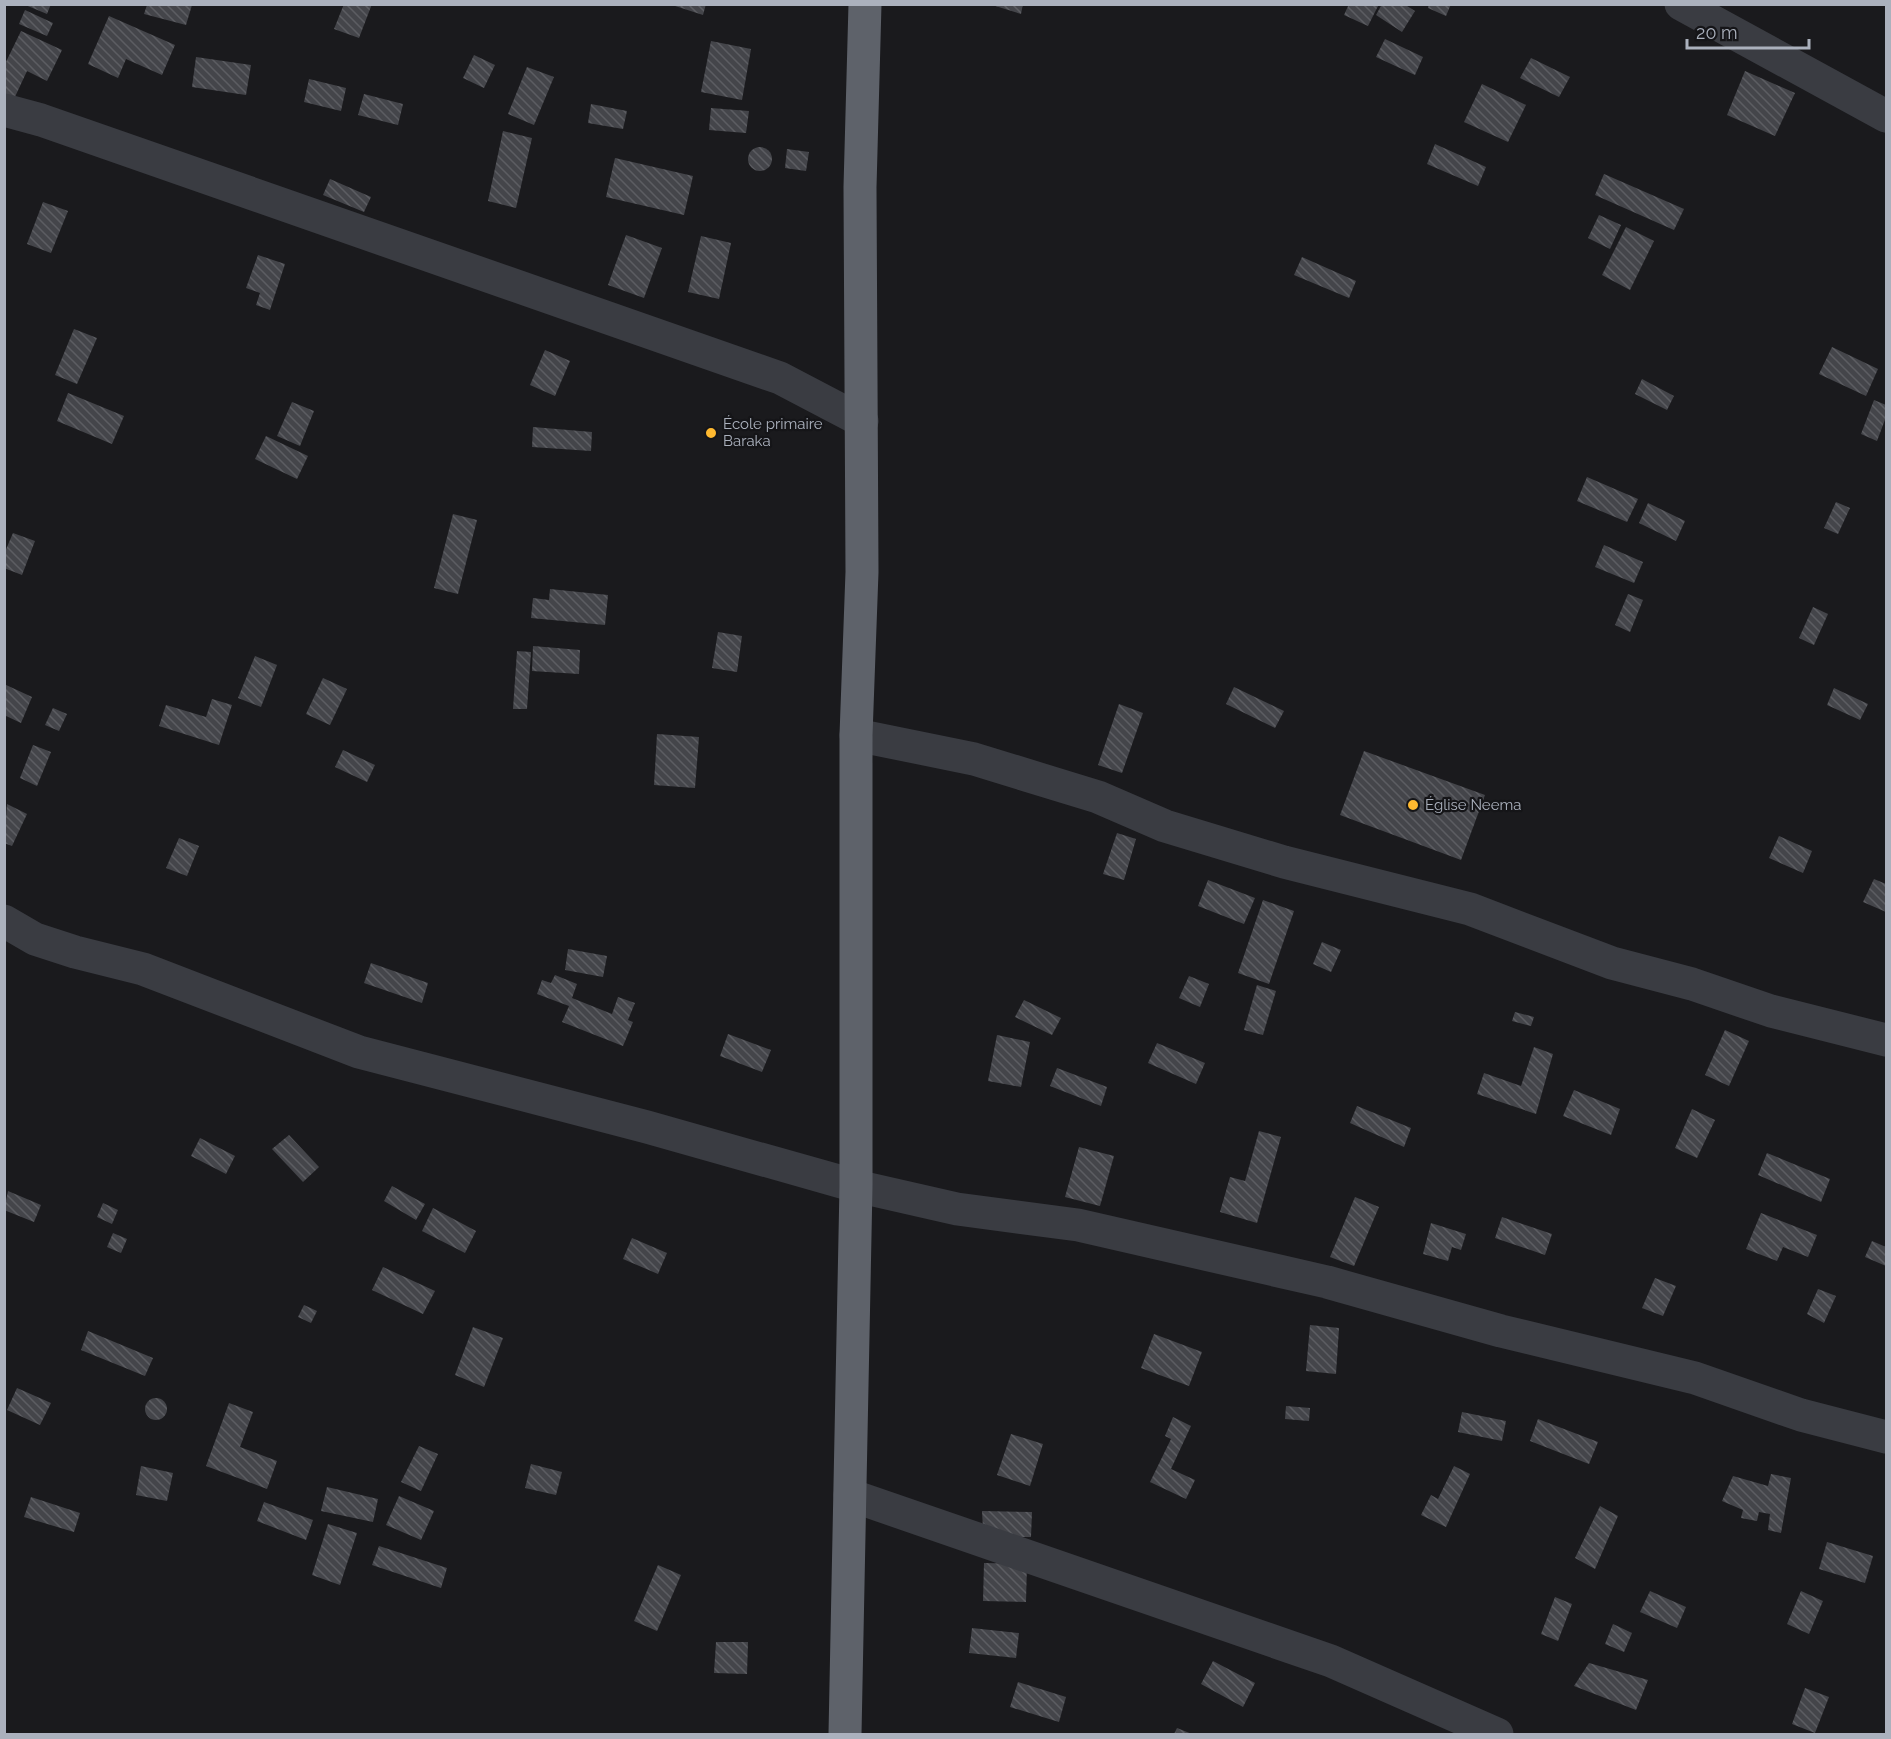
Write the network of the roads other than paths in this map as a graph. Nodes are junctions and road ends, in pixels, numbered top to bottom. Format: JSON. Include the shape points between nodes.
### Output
{"nodes":[{"id":1,"x":865,"y":4,"type":"edge"},
{"id":2,"x":1681,"y":4,"type":"edge"},
{"id":3,"x":4,"y":110,"type":"edge"},
{"id":4,"x":1887,"y":116,"type":"edge"},
{"id":5,"x":862,"y":421,"type":"junction"},
{"id":6,"x":856,"y":735,"type":"junction"},
{"id":7,"x":4,"y":921,"type":"edge"},
{"id":8,"x":1887,"y":1040,"type":"edge"},
{"id":9,"x":856,"y":1186,"type":"junction"},
{"id":10,"x":1887,"y":1437,"type":"edge"},
{"id":11,"x":850,"y":1496,"type":"junction"},
{"id":12,"x":845,"y":1734,"type":"edge"},
{"id":13,"x":1497,"y":1734,"type":"edge"}],
"edges":[{"from":1,"to":5,"type":"highway","via":[[860,187]]},
{"from":2,"to":4,"type":"street"},
{"from":3,"to":5,"type":"street","via":[[769,374]]},
{"from":5,"to":6,"type":"highway"},
{"from":6,"to":8,"type":"street","via":[[974,759],[1098,797],[1165,826],[1284,862],[1470,909],[1612,963],[1692,984],[1771,1011]]},
{"from":6,"to":9,"type":"highway"},
{"from":7,"to":9,"type":"street","via":[[35,939],[143,969],[359,1052]]},
{"from":9,"to":10,"type":"street","via":[[957,1209],[1078,1225],[1327,1282],[1501,1331],[1695,1378],[1801,1415]]},
{"from":9,"to":11,"type":"highway"},
{"from":11,"to":12,"type":"highway"},
{"from":11,"to":13,"type":"street","via":[[1331,1661]]}]}
